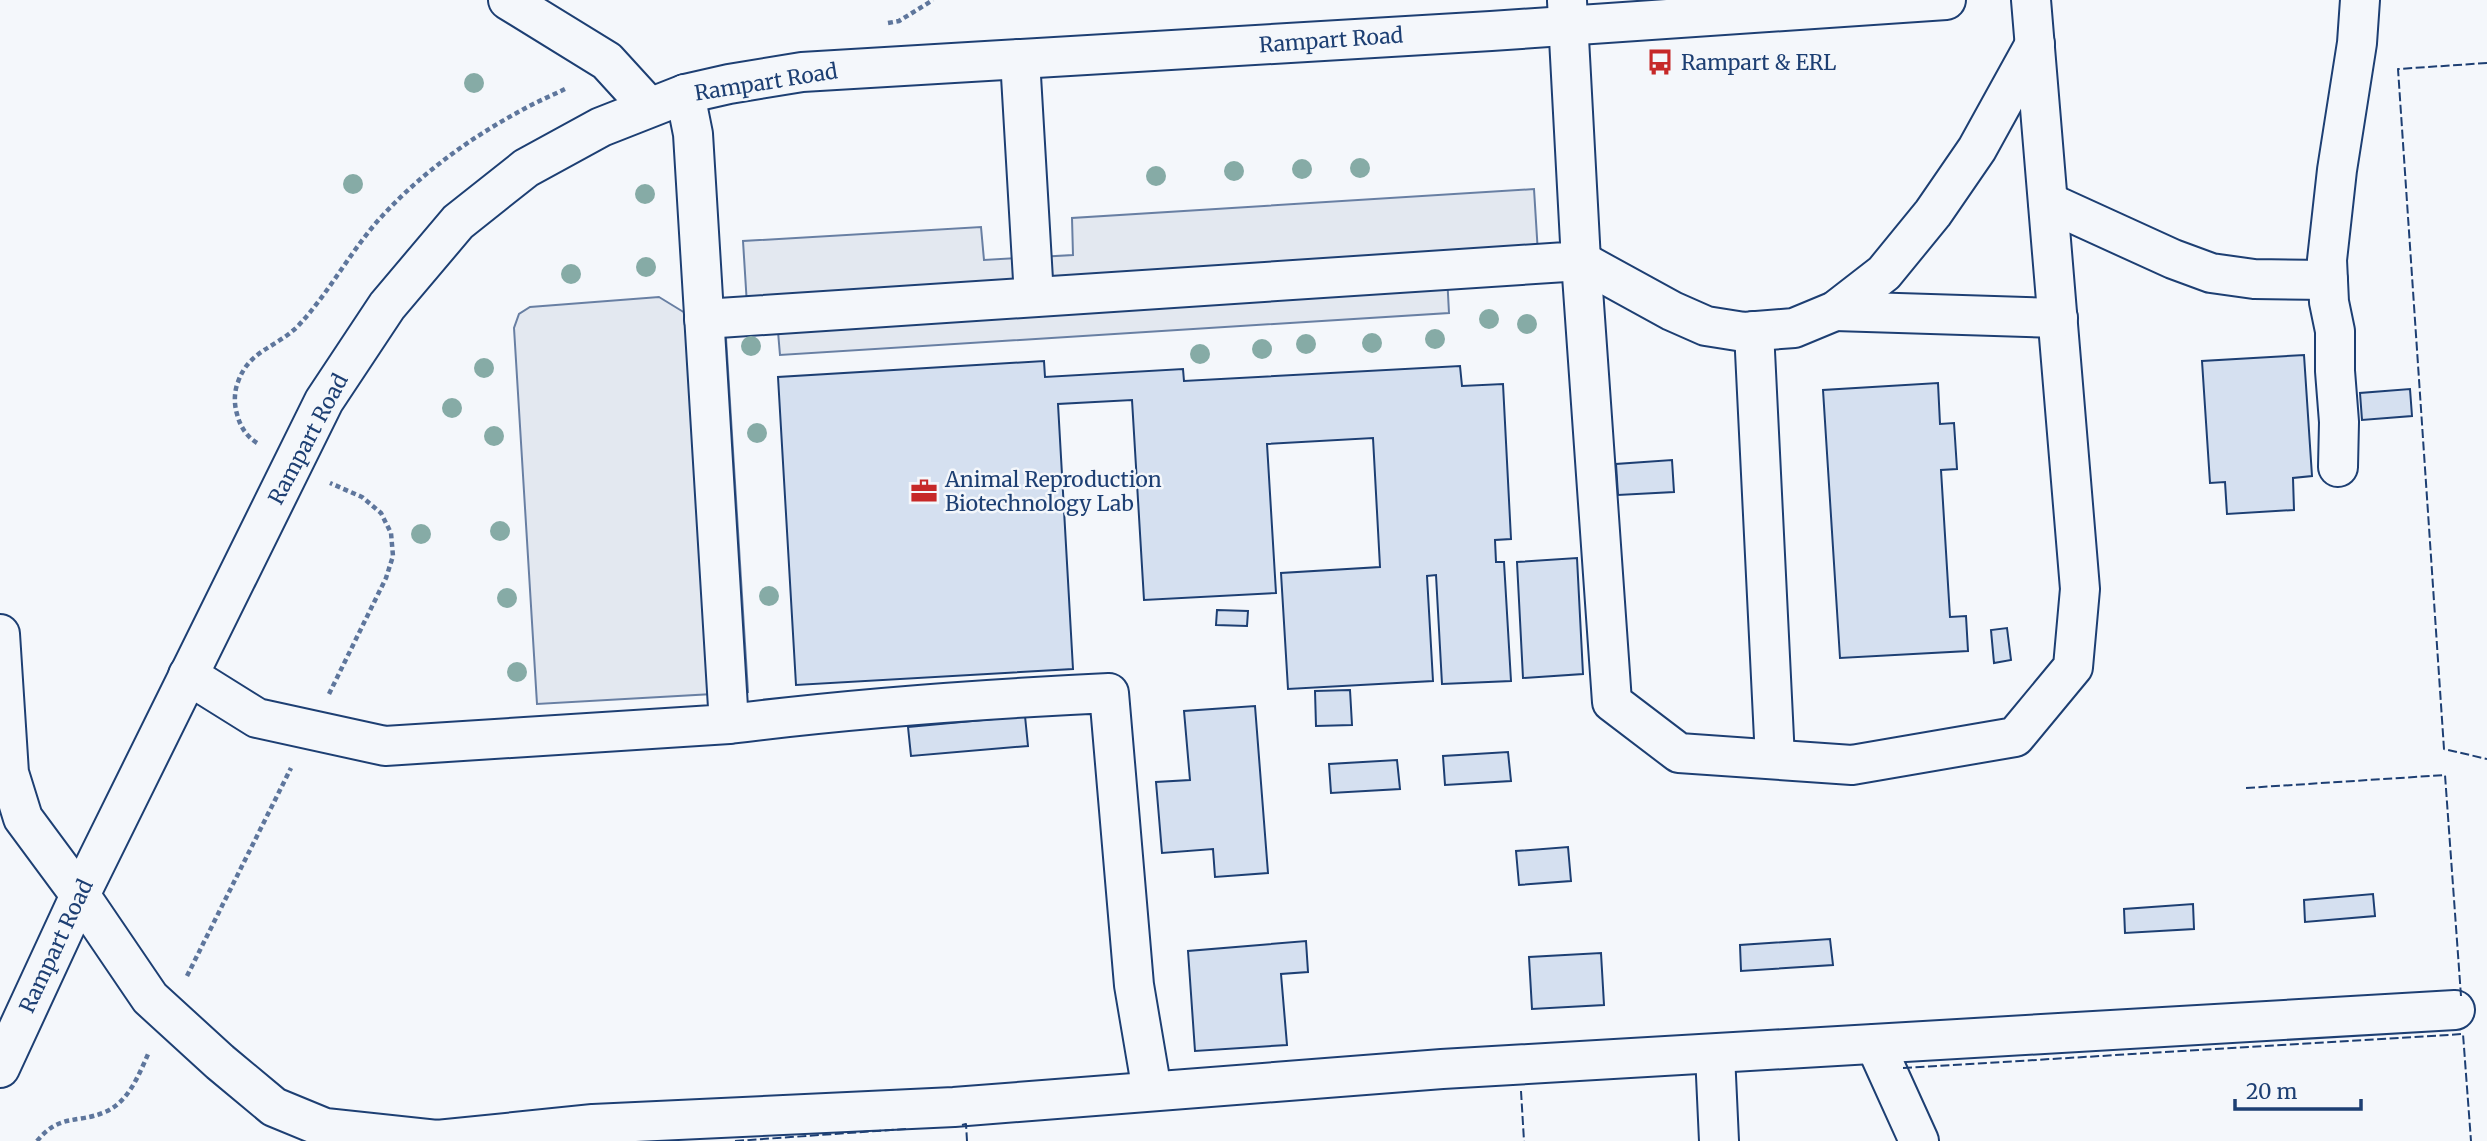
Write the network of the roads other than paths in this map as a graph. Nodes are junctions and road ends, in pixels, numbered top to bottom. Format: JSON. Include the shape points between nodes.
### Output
{"nodes":[{"id":1,"x":508,"y":0,"type":"edge"},
{"id":2,"x":1946,"y":0,"type":"edge"},
{"id":3,"x":2031,"y":0,"type":"edge"},
{"id":4,"x":2360,"y":0,"type":"edge"},
{"id":5,"x":1568,"y":13,"type":"edge"},
{"id":6,"x":2035,"y":44,"type":"junction"},
{"id":7,"x":1020,"y":60,"type":"junction"},
{"id":8,"x":685,"y":94,"type":"junction"},
{"id":9,"x":649,"y":107,"type":"junction"},
{"id":10,"x":2048,"y":202,"type":"junction"},
{"id":11,"x":1581,"y":261,"type":"junction"},
{"id":12,"x":2328,"y":279,"type":"junction"},
{"id":13,"x":1034,"y":297,"type":"junction"},
{"id":14,"x":1835,"y":311,"type":"junction"},
{"id":15,"x":2058,"y":318,"type":"junction"},
{"id":16,"x":704,"y":319,"type":"junction"},
{"id":17,"x":1754,"y":331,"type":"junction"},
{"id":18,"x":2338,"y":467,"type":"dead end"},
{"id":19,"x":0,"y":634,"type":"edge"},
{"id":20,"x":188,"y":675,"type":"junction"},
{"id":21,"x":729,"y":724,"type":"junction"},
{"id":22,"x":1776,"y":760,"type":"junction"},
{"id":23,"x":80,"y":895,"type":"junction"},
{"id":24,"x":2455,"y":1010,"type":"dead end"},
{"id":25,"x":1874,"y":1044,"type":"junction"},
{"id":26,"x":1715,"y":1054,"type":"junction"},
{"id":27,"x":0,"y":1068,"type":"edge"},
{"id":28,"x":1152,"y":1091,"type":"junction"},
{"id":29,"x":1719,"y":1141,"type":"edge"},
{"id":30,"x":1919,"y":1141,"type":"edge"}],
"edges":[{"from":1,"to":9,"type":"street","via":[[607,61]]},
{"from":2,"to":5,"type":"street","name":"Rampart Road"},
{"from":3,"to":6,"type":"street"},
{"from":4,"to":12,"type":"street"},
{"from":5,"to":7,"type":"street","name":"Rampart Road"},
{"from":5,"to":11,"type":"street"},
{"from":6,"to":10,"type":"street"},
{"from":6,"to":14,"type":"street","via":[[1976,149],[1933,213],[1884,273]]},
{"from":7,"to":8,"type":"street","name":"Rampart Road","via":[[802,72]]},
{"from":7,"to":13,"type":"street"},
{"from":8,"to":9,"type":"street","name":"Rampart Road"},
{"from":8,"to":16,"type":"street","via":[[693,134]]},
{"from":9,"to":20,"type":"street","name":"Rampart Road","via":[[526,168],[458,222],[387,306],[324,401]]},
{"from":10,"to":12,"type":"street","via":[[2211,273],[2254,279]]},
{"from":10,"to":15,"type":"street"},
{"from":11,"to":13,"type":"street"},
{"from":11,"to":17,"type":"street","via":[[1706,326]]},
{"from":11,"to":22,"type":"street","via":[[1612,702],[1679,753]]},
{"from":12,"to":18,"type":"street","via":[[2335,331]]},
{"from":13,"to":16,"type":"street"},
{"from":14,"to":15,"type":"street"},
{"from":14,"to":17,"type":"street","via":[[1794,328]]},
{"from":15,"to":22,"type":"street","via":[[2080,589],[2073,667],[2015,737],[1852,765]]},
{"from":16,"to":21,"type":"street"},
{"from":17,"to":22,"type":"street"},
{"from":19,"to":23,"type":"street","via":[[9,773],[23,818]]},
{"from":20,"to":21,"type":"street","via":[[257,718],[384,746]]},
{"from":20,"to":23,"type":"street","name":"Rampart Road"},
{"from":21,"to":28,"type":"street","via":[[838,710],[1109,693],[1134,985]]},
{"from":23,"to":27,"type":"street","name":"Rampart Road"},
{"from":23,"to":28,"type":"street","via":[[150,998],[274,1107],[325,1128],[437,1140],[593,1124],[954,1107]]},
{"from":24,"to":25,"type":"street"},
{"from":25,"to":26,"type":"street"},
{"from":25,"to":30,"type":"street"},
{"from":26,"to":28,"type":"street"},
{"from":26,"to":29,"type":"street"}]}
